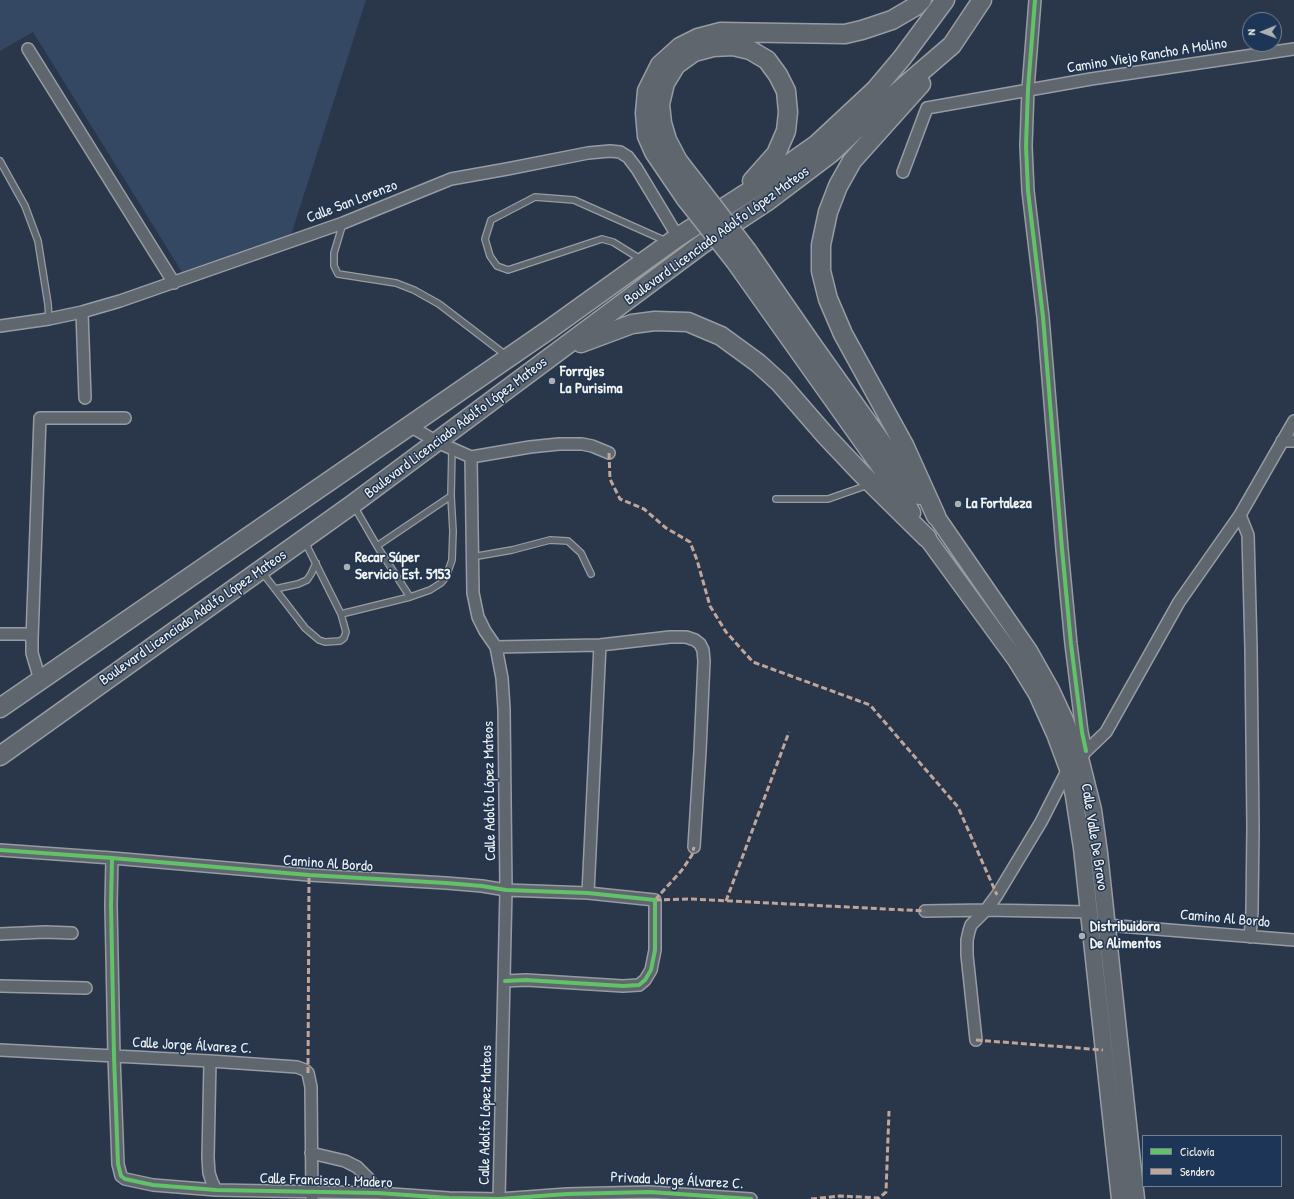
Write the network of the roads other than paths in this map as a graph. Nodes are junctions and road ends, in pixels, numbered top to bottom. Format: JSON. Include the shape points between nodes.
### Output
{"nodes":[{"id":1,"x":922,"y":0,"type":"edge"},
{"id":2,"x":945,"y":0,"type":"edge"},
{"id":3,"x":982,"y":0,"type":"edge"},
{"id":4,"x":1036,"y":0,"type":"edge"},
{"id":5,"x":952,"y":45,"type":"junction"},
{"id":6,"x":28,"y":49,"type":"dead end"},
{"id":7,"x":1294,"y":49,"type":"edge"},
{"id":8,"x":1028,"y":90,"type":"junction"},
{"id":9,"x":0,"y":161,"type":"edge"},
{"id":10,"x":903,"y":172,"type":"dead end"},
{"id":11,"x":732,"y":203,"type":"junction"},
{"id":12,"x":344,"y":223,"type":"junction"},
{"id":13,"x":674,"y":240,"type":"junction"},
{"id":14,"x":741,"y":257,"type":"junction"},
{"id":15,"x":644,"y":261,"type":"junction"},
{"id":16,"x":174,"y":283,"type":"junction"},
{"id":17,"x":82,"y":312,"type":"junction"},
{"id":18,"x":49,"y":319,"type":"junction"},
{"id":19,"x":0,"y":326,"type":"edge"},
{"id":20,"x":557,"y":352,"type":"junction"},
{"id":21,"x":509,"y":357,"type":"junction"},
{"id":22,"x":85,"y":398,"type":"dead end"},
{"id":23,"x":125,"y":418,"type":"dead end"},
{"id":24,"x":1294,"y":421,"type":"edge"},
{"id":25,"x":410,"y":426,"type":"junction"},
{"id":26,"x":1282,"y":441,"type":"junction"},
{"id":27,"x":1294,"y":441,"type":"edge"},
{"id":28,"x":444,"y":446,"type":"junction"},
{"id":29,"x":609,"y":453,"type":"dead end"},
{"id":30,"x":471,"y":458,"type":"junction"},
{"id":31,"x":872,"y":484,"type":"junction"},
{"id":32,"x":451,"y":496,"type":"junction"},
{"id":33,"x":776,"y":498,"type":"dead end"},
{"id":34,"x":353,"y":504,"type":"junction"},
{"id":35,"x":1240,"y":515,"type":"junction"},
{"id":36,"x":936,"y":516,"type":"junction"},
{"id":37,"x":927,"y":538,"type":"junction"},
{"id":38,"x":304,"y":540,"type":"junction"},
{"id":39,"x":378,"y":546,"type":"junction"},
{"id":40,"x":472,"y":557,"type":"junction"},
{"id":41,"x":316,"y":563,"type":"junction"},
{"id":42,"x":261,"y":570,"type":"junction"},
{"id":43,"x":591,"y":574,"type":"dead end"},
{"id":44,"x":276,"y":589,"type":"junction"},
{"id":45,"x":410,"y":597,"type":"junction"},
{"id":46,"x":341,"y":614,"type":"junction"},
{"id":47,"x":0,"y":634,"type":"edge"},
{"id":48,"x":32,"y":639,"type":"junction"},
{"id":49,"x":600,"y":646,"type":"junction"},
{"id":50,"x":496,"y":648,"type":"junction"},
{"id":51,"x":40,"y":680,"type":"junction"},
{"id":52,"x":0,"y":708,"type":"edge"},
{"id":53,"x":1083,"y":754,"type":"junction"},
{"id":54,"x":0,"y":756,"type":"edge"},
{"id":55,"x":1068,"y":768,"type":"junction"},
{"id":56,"x":694,"y":847,"type":"dead end"},
{"id":57,"x":0,"y":850,"type":"edge"},
{"id":58,"x":112,"y":858,"type":"junction"},
{"id":59,"x":506,"y":890,"type":"junction"},
{"id":60,"x":588,"y":894,"type":"junction"},
{"id":61,"x":986,"y":910,"type":"junction"},
{"id":62,"x":925,"y":911,"type":"dead end"},
{"id":63,"x":1089,"y":912,"type":"junction"},
{"id":64,"x":1106,"y":925,"type":"junction"},
{"id":65,"x":0,"y":934,"type":"edge"},
{"id":66,"x":72,"y":934,"type":"dead end"},
{"id":67,"x":1250,"y":937,"type":"junction"},
{"id":68,"x":1294,"y":940,"type":"edge"},
{"id":69,"x":505,"y":981,"type":"junction"},
{"id":70,"x":0,"y":986,"type":"edge"},
{"id":71,"x":86,"y":988,"type":"dead end"},
{"id":72,"x":976,"y":1040,"type":"dead end"},
{"id":73,"x":0,"y":1050,"type":"edge"},
{"id":74,"x":114,"y":1056,"type":"junction"},
{"id":75,"x":210,"y":1061,"type":"junction"},
{"id":76,"x":311,"y":1153,"type":"junction"},
{"id":77,"x":216,"y":1190,"type":"junction"},
{"id":78,"x":378,"y":1193,"type":"junction"},
{"id":79,"x":312,"y":1195,"type":"edge"},
{"id":80,"x":499,"y":1199,"type":"edge"},
{"id":81,"x":751,"y":1199,"type":"edge"},
{"id":82,"x":1120,"y":1199,"type":"edge"},
{"id":83,"x":1136,"y":1199,"type":"edge"}],
"edges":[{"from":1,"to":14,"type":"main road","bridge":true,"via":[[892,20],[845,34],[721,32],[698,38],[680,47],[660,65],[646,91],[647,136],[654,152],[686,199]]},
{"from":2,"to":11,"type":"main road","name":"Boulevard Licenciado Adolfo López Mateos","via":[[875,90],[817,144]]},
{"from":3,"to":5,"type":"main road","name":"Boulevard Licenciado Adolfo López Mateos"},
{"from":4,"to":8,"type":"street"},
{"from":5,"to":20,"type":"main road","name":"Boulevard Licenciado Adolfo López Mateos","via":[[880,106],[831,153]]},
{"from":5,"to":36,"type":"main road","via":[[923,82],[852,161],[838,186],[828,212],[821,244],[821,271],[828,299],[904,446]]},
{"from":6,"to":16,"type":"street"},
{"from":7,"to":8,"type":"street","name":"Camino Viejo Rancho A Molino"},
{"from":8,"to":10,"type":"street","name":"Camino Viejo Rancho A Molino","via":[[927,108]]},
{"from":8,"to":53,"type":"street","via":[[1028,192],[1043,317],[1062,549]]},
{"from":9,"to":18,"type":"lane","via":[[25,206],[38,241]]},
{"from":11,"to":13,"type":"main road","name":"Boulevard Licenciado Adolfo López Mateos"},
{"from":11,"to":14,"type":"main road","bridge":true,"via":[[776,154],[786,131],[786,91],[767,60],[750,50],[733,46],[713,47],[694,52],[676,65],[665,83],[660,104],[662,123],[678,161],[702,192]]},
{"from":12,"to":13,"type":"street","name":"Calle San Lorenzo","via":[[451,179],[610,151],[620,152],[628,157],[637,169],[666,220]]},
{"from":12,"to":16,"type":"street","name":"Calle San Lorenzo"},
{"from":12,"to":21,"type":"lane","via":[[334,253],[334,266],[338,274],[396,282],[414,290],[439,304]]},
{"from":13,"to":15,"type":"main road","name":"Boulevard Licenciado Adolfo López Mateos"},
{"from":13,"to":15,"type":"lane","via":[[574,200],[535,197],[491,220],[485,239],[490,256],[497,266],[508,270],[602,239],[613,242]]},
{"from":14,"to":36,"type":"main road"},
{"from":14,"to":37,"type":"main road","via":[[899,492]]},
{"from":15,"to":21,"type":"main road","name":"Boulevard Licenciado Adolfo López Mateos"},
{"from":16,"to":17,"type":"street","name":"Calle San Lorenzo"},
{"from":17,"to":18,"type":"street","name":"Calle San Lorenzo"},
{"from":17,"to":22,"type":"street"},
{"from":18,"to":19,"type":"street","name":"Calle San Lorenzo"},
{"from":20,"to":28,"type":"main road","name":"Boulevard Licenciado Adolfo López Mateos"},
{"from":20,"to":31,"type":"main road","via":[[632,324],[655,321],[688,322],[721,336],[758,363],[780,383]]},
{"from":21,"to":25,"type":"main road","name":"Boulevard Licenciado Adolfo López Mateos"},
{"from":23,"to":48,"type":"street","via":[[40,418]]},
{"from":24,"to":26,"type":"street"},
{"from":25,"to":28,"type":"street"},
{"from":25,"to":51,"type":"main road","name":"Boulevard Licenciado Adolfo López Mateos"},
{"from":26,"to":27,"type":"street"},
{"from":26,"to":35,"type":"street"},
{"from":28,"to":30,"type":"street"},
{"from":28,"to":32,"type":"lane"},
{"from":28,"to":34,"type":"main road","name":"Boulevard Licenciado Adolfo López Mateos"},
{"from":29,"to":30,"type":"street","via":[[587,445],[559,444]]},
{"from":30,"to":40,"type":"street","name":"Calle Adolfo López Mateos"},
{"from":31,"to":33,"type":"lane","via":[[828,499]]},
{"from":31,"to":37,"type":"main road"},
{"from":32,"to":39,"type":"lane"},
{"from":32,"to":45,"type":"lane","via":[[452,560],[446,577],[430,590]]},
{"from":34,"to":38,"type":"main road","name":"Boulevard Licenciado Adolfo López Mateos"},
{"from":34,"to":39,"type":"lane"},
{"from":35,"to":53,"type":"street","via":[[1179,602],[1106,732]]},
{"from":35,"to":67,"type":"street","via":[[1248,535],[1250,610],[1253,827]]},
{"from":36,"to":53,"type":"main road","name":"Calle Valle De Bravo","via":[[1029,650]]},
{"from":37,"to":55,"type":"main road","name":"Calle Valle De Bravo","via":[[1037,694]]},
{"from":38,"to":41,"type":"lane"},
{"from":38,"to":42,"type":"main road","name":"Boulevard Licenciado Adolfo López Mateos"},
{"from":39,"to":45,"type":"lane"},
{"from":40,"to":43,"type":"lane","via":[[550,540],[568,541],[581,553]]},
{"from":40,"to":50,"type":"street","name":"Calle Adolfo López Mateos","via":[[473,593],[478,617]]},
{"from":41,"to":44,"type":"lane","via":[[306,580]]},
{"from":41,"to":46,"type":"lane"},
{"from":42,"to":44,"type":"lane"},
{"from":42,"to":54,"type":"main road","name":"Boulevard Licenciado Adolfo López Mateos"},
{"from":44,"to":46,"type":"lane","via":[[305,628],[318,640],[333,642],[344,638],[346,632]]},
{"from":45,"to":46,"type":"lane"},
{"from":47,"to":48,"type":"street","via":[[25,634]]},
{"from":48,"to":51,"type":"street","via":[[32,653]]},
{"from":49,"to":50,"type":"street"},
{"from":49,"to":56,"type":"street","via":[[686,637],[695,640],[703,650]]},
{"from":49,"to":60,"type":"street"},
{"from":50,"to":59,"type":"street","name":"Calle Adolfo López Mateos","via":[[502,678],[504,709]]},
{"from":51,"to":52,"type":"main road","name":"Boulevard Licenciado Adolfo López Mateos"},
{"from":53,"to":64,"type":"main road","name":"Calle Valle De Bravo","via":[[1093,810]]},
{"from":55,"to":61,"type":"street","via":[[1041,822]]},
{"from":55,"to":63,"type":"main road","name":"Calle Valle De Bravo"},
{"from":57,"to":58,"type":"street","name":"Camino Al Bordo"},
{"from":58,"to":59,"type":"street","name":"Camino Al Bordo","via":[[309,876],[482,886]]},
{"from":58,"to":74,"type":"street","name":"Calle Francisco I. Madero"},
{"from":59,"to":60,"type":"street","name":"Camino Al Bordo"},
{"from":59,"to":69,"type":"street","name":"Calle Adolfo López Mateos"},
{"from":60,"to":69,"type":"street","name":"Camino Al Bordo","via":[[655,900],[655,950],[645,980],[639,985],[623,986]]},
{"from":61,"to":62,"type":"street"},
{"from":61,"to":63,"type":"street"},
{"from":61,"to":72,"type":"street","via":[[971,925],[967,940]]},
{"from":63,"to":82,"type":"main road","name":"Calle Valle De Bravo"},
{"from":64,"to":67,"type":"street","name":"Camino Al Bordo"},
{"from":64,"to":83,"type":"main road","name":"Calle Valle De Bravo"},
{"from":65,"to":66,"type":"street"},
{"from":67,"to":68,"type":"street","name":"Camino Al Bordo"},
{"from":69,"to":80,"type":"street","name":"Calle Adolfo López Mateos"},
{"from":70,"to":71,"type":"street"},
{"from":73,"to":74,"type":"street","name":"Calle Jorge Álvarez C."},
{"from":74,"to":75,"type":"street","name":"Calle Jorge Álvarez C."},
{"from":74,"to":77,"type":"street","name":"Calle Francisco I. Madero","via":[[121,1176],[153,1185]]},
{"from":75,"to":76,"type":"street","name":"Calle Jorge Álvarez C.","via":[[297,1068],[308,1073]]},
{"from":75,"to":77,"type":"street","via":[[208,1158]]},
{"from":76,"to":78,"type":"street","via":[[345,1161],[357,1167]]},
{"from":76,"to":79,"type":"street"},
{"from":77,"to":79,"type":"street","name":"Calle Francisco I. Madero"},
{"from":78,"to":79,"type":"street","name":"Calle Francisco I. Madero"},
{"from":78,"to":80,"type":"street","name":"Calle Francisco I. Madero"},
{"from":80,"to":81,"type":"street","name":"Privada Jorge Álvarez C.","via":[[602,1192],[650,1192]]}]}
